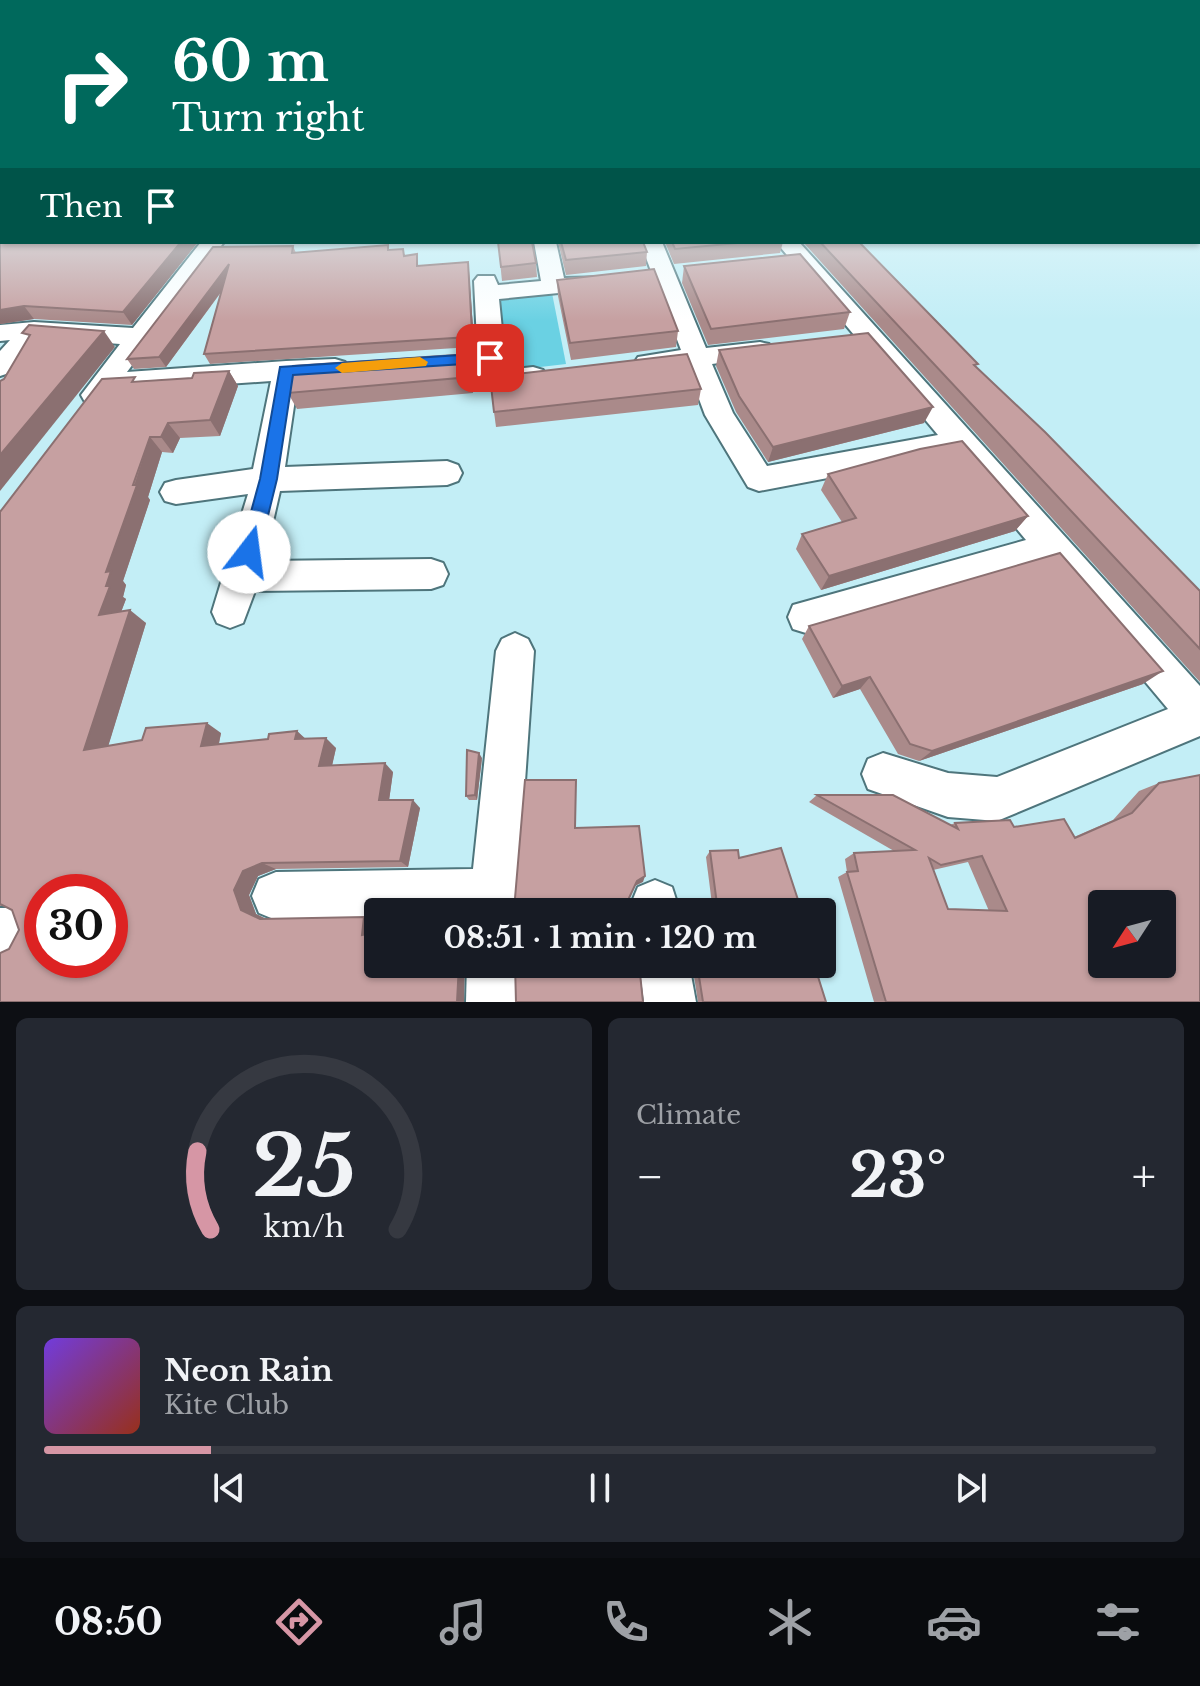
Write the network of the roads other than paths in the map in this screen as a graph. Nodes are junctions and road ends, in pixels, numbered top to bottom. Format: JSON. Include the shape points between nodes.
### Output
{"nodes":[{"id":1,"x":545,"y":244,"type":"edge"},
{"id":2,"x":652,"y":244,"type":"edge"},
{"id":3,"x":217,"y":245,"type":"edge"},
{"id":4,"x":795,"y":251,"type":"edge"},
{"id":5,"x":771,"y":263,"type":"edge"},
{"id":6,"x":695,"y":272,"type":"edge"},
{"id":7,"x":664,"y":275,"type":"junction"},
{"id":8,"x":554,"y":286,"type":"junction"},
{"id":9,"x":34,"y":330,"type":"junction"},
{"id":10,"x":0,"y":333,"type":"edge"},
{"id":11,"x":139,"y":337,"type":"junction"},
{"id":12,"x":869,"y":337,"type":"junction"},
{"id":13,"x":840,"y":340,"type":"edge"},
{"id":14,"x":782,"y":348,"type":"edge"},
{"id":15,"x":490,"y":358,"type":"junction"},
{"id":16,"x":694,"y":358,"type":"junction"},
{"id":17,"x":462,"y":360,"type":"edge"},
{"id":18,"x":0,"y":367,"type":"edge"},
{"id":19,"x":362,"y":367,"type":"edge"},
{"id":20,"x":617,"y":367,"type":"edge"},
{"id":21,"x":286,"y":370,"type":"junction"},
{"id":22,"x":555,"y":374,"type":"edge"},
{"id":23,"x":104,"y":383,"type":"junction"},
{"id":24,"x":75,"y":421,"type":"edge"},
{"id":25,"x":961,"y":441,"type":"junction"},
{"id":26,"x":447,"y":473,"type":"dead end"},
{"id":27,"x":269,"y":479,"type":"junction"},
{"id":28,"x":176,"y":492,"type":"dead end"},
{"id":29,"x":1053,"y":546,"type":"junction"},
{"id":30,"x":431,"y":574,"type":"dead end"},
{"id":31,"x":243,"y":576,"type":"junction"},
{"id":32,"x":230,"y":612,"type":"dead end"},
{"id":33,"x":806,"y":617,"type":"dead end"},
{"id":34,"x":515,"y":651,"type":"dead end"},
{"id":35,"x":883,"y":774,"type":"dead end"},
{"id":36,"x":276,"y":896,"type":"dead end"},
{"id":37,"x":364,"y":898,"type":"edge"},
{"id":38,"x":492,"y":898,"type":"edge"},
{"id":39,"x":492,"y":978,"type":"edge"},
{"id":40,"x":666,"y":978,"type":"edge"},
{"id":41,"x":492,"y":1002,"type":"edge"},
{"id":42,"x":670,"y":1002,"type":"edge"}],
"edges":[{"from":1,"to":8,"type":"street"},
{"from":2,"to":7,"type":"street"},
{"from":3,"to":11,"type":"street"},
{"from":4,"to":5,"type":"street"},
{"from":4,"to":12,"type":"street"},
{"from":6,"to":7,"type":"street"},
{"from":7,"to":8,"type":"street"},
{"from":7,"to":16,"type":"street"},
{"from":8,"to":15,"type":"street","via":[[486,287]]},
{"from":9,"to":10,"type":"street"},
{"from":9,"to":11,"type":"street"},
{"from":9,"to":18,"type":"street"},
{"from":11,"to":23,"type":"street"},
{"from":12,"to":13,"type":"street"},
{"from":12,"to":25,"type":"street"},
{"from":14,"to":16,"type":"street"},
{"from":15,"to":17,"type":"street"},
{"from":15,"to":22,"type":"street","via":[[493,381]]},
{"from":16,"to":20,"type":"street"},
{"from":16,"to":25,"type":"street","via":[[719,415],[759,479]]},
{"from":19,"to":21,"type":"street"},
{"from":21,"to":23,"type":"street"},
{"from":21,"to":27,"type":"street"},
{"from":23,"to":24,"type":"street"},
{"from":25,"to":29,"type":"street"},
{"from":26,"to":27,"type":"street"},
{"from":27,"to":28,"type":"street"},
{"from":27,"to":31,"type":"street"},
{"from":29,"to":33,"type":"street"},
{"from":29,"to":35,"type":"street","via":[[1191,703],[1197,712],[1193,719],[997,799],[948,795]]},
{"from":30,"to":31,"type":"street"},
{"from":31,"to":32,"type":"street"},
{"from":34,"to":38,"type":"street"},
{"from":36,"to":37,"type":"street"},
{"from":39,"to":41,"type":"street"},
{"from":40,"to":42,"type":"street"}]}
